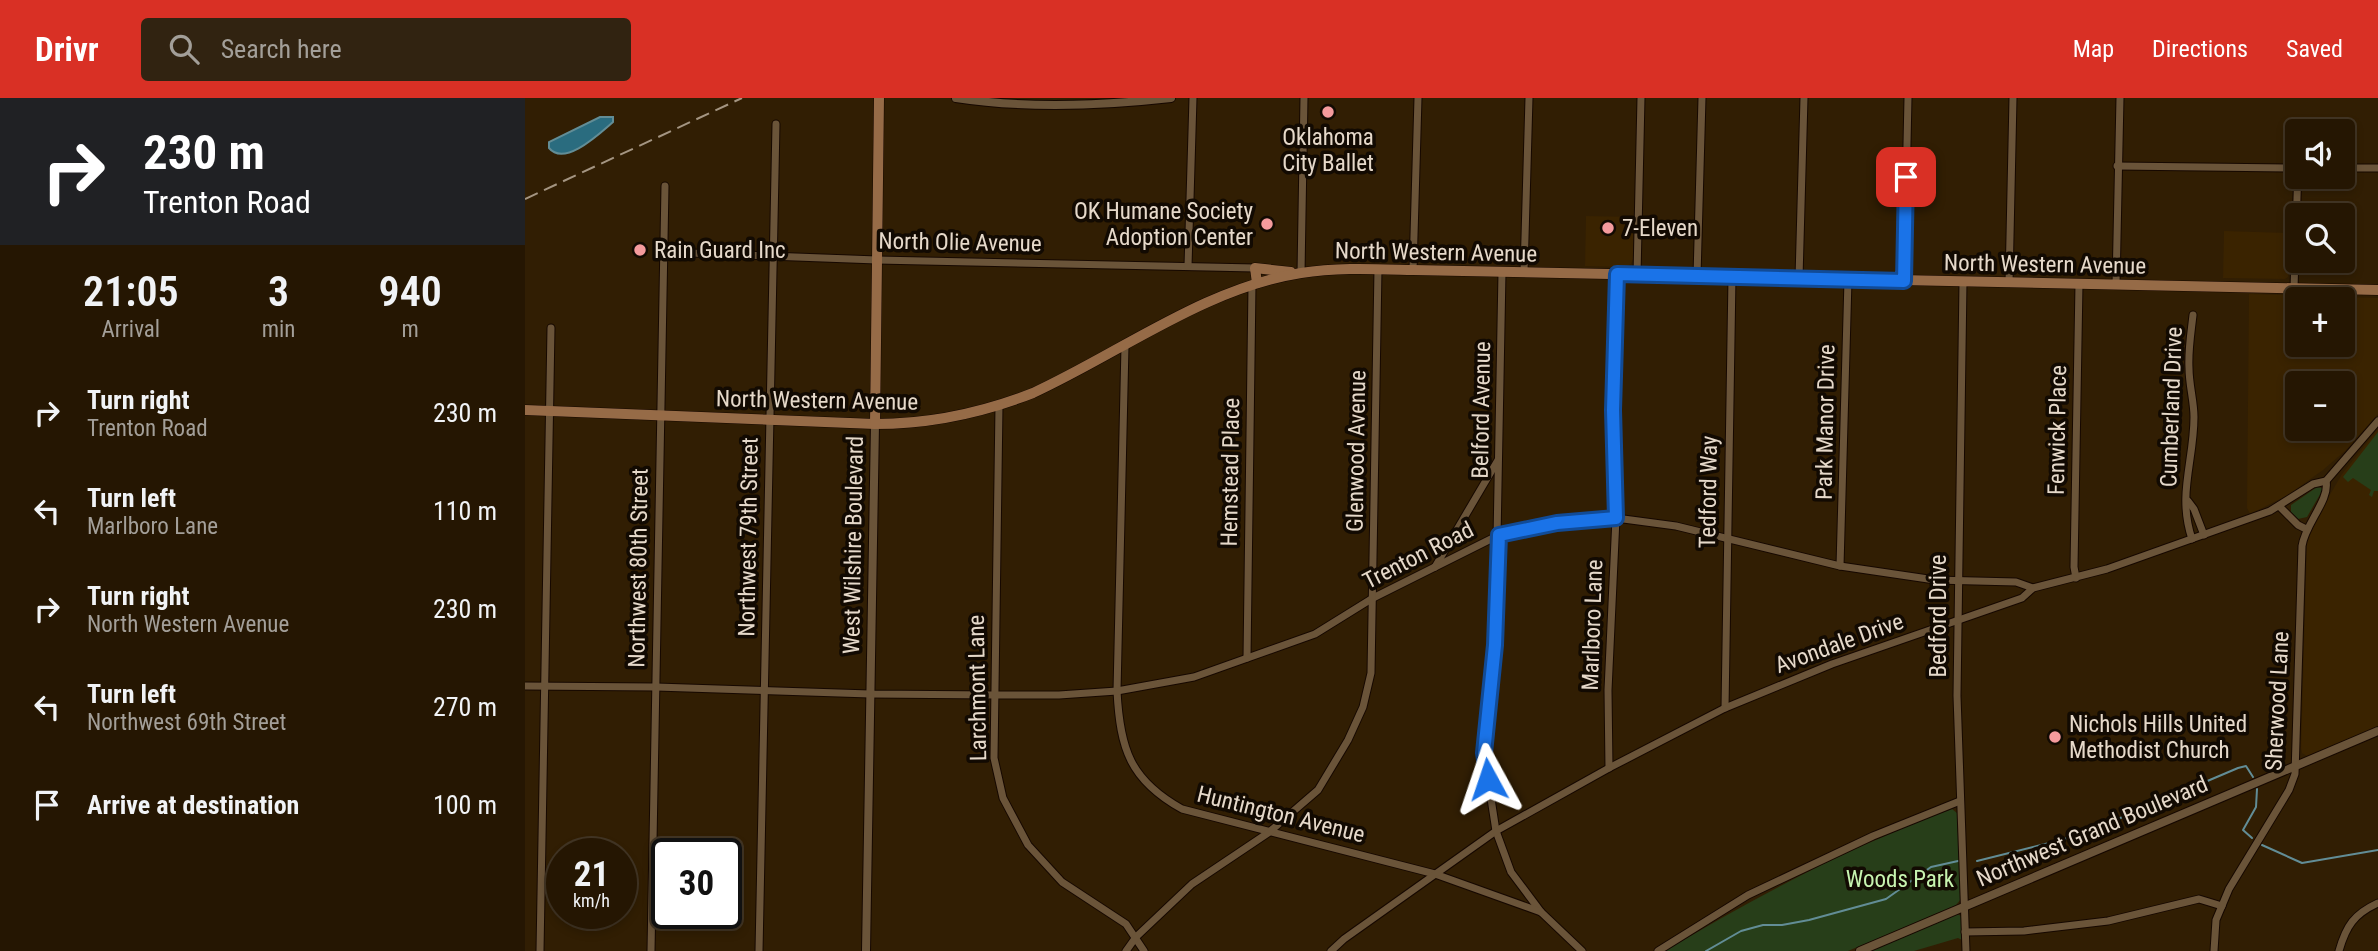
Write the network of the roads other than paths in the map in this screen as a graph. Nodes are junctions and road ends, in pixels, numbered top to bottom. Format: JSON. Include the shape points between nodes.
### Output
{"nodes":[{"id":1,"x":879,"y":98,"type":"edge"},
{"id":2,"x":956,"y":98,"type":"edge"},
{"id":3,"x":1171,"y":98,"type":"edge"},
{"id":4,"x":1192,"y":98,"type":"edge"},
{"id":5,"x":1304,"y":98,"type":"edge"},
{"id":6,"x":1418,"y":98,"type":"edge"},
{"id":7,"x":1529,"y":98,"type":"edge"},
{"id":8,"x":1641,"y":98,"type":"edge"},
{"id":9,"x":1702,"y":98,"type":"edge"},
{"id":10,"x":1804,"y":98,"type":"edge"},
{"id":11,"x":1908,"y":98,"type":"edge"},
{"id":12,"x":2013,"y":98,"type":"edge"},
{"id":13,"x":2120,"y":98,"type":"edge"},
{"id":14,"x":776,"y":124,"type":"dead end"},
{"id":15,"x":2117,"y":166,"type":"junction"},
{"id":16,"x":2285,"y":168,"type":"edge"},
{"id":17,"x":2355,"y":168,"type":"edge"},
{"id":18,"x":2378,"y":168,"type":"edge"},
{"id":19,"x":666,"y":186,"type":"dead end"},
{"id":20,"x":2297,"y":189,"type":"edge"},
{"id":21,"x":664,"y":252,"type":"junction"},
{"id":22,"x":773,"y":256,"type":"junction"},
{"id":23,"x":877,"y":260,"type":"junction"},
{"id":24,"x":1188,"y":266,"type":"junction"},
{"id":25,"x":1255,"y":268,"type":"junction"},
{"id":26,"x":1378,"y":269,"type":"junction"},
{"id":27,"x":1413,"y":270,"type":"junction"},
{"id":28,"x":1502,"y":272,"type":"junction"},
{"id":29,"x":1524,"y":272,"type":"junction"},
{"id":30,"x":1301,"y":273,"type":"junction"},
{"id":31,"x":1617,"y":274,"type":"junction"},
{"id":32,"x":1637,"y":275,"type":"junction"},
{"id":33,"x":1697,"y":276,"type":"junction"},
{"id":34,"x":1732,"y":277,"type":"junction"},
{"id":35,"x":1799,"y":278,"type":"junction"},
{"id":36,"x":1848,"y":279,"type":"junction"},
{"id":37,"x":1904,"y":281,"type":"junction"},
{"id":38,"x":1963,"y":282,"type":"junction"},
{"id":39,"x":2009,"y":283,"type":"junction"},
{"id":40,"x":1255,"y":284,"type":"junction"},
{"id":41,"x":2079,"y":284,"type":"junction"},
{"id":42,"x":2116,"y":285,"type":"junction"},
{"id":43,"x":2294,"y":287,"type":"edge"},
{"id":44,"x":2285,"y":288,"type":"edge"},
{"id":45,"x":2355,"y":289,"type":"edge"},
{"id":46,"x":2378,"y":290,"type":"edge"},
{"id":47,"x":2193,"y":315,"type":"dead end"},
{"id":48,"x":551,"y":328,"type":"dead end"},
{"id":49,"x":1125,"y":346,"type":"junction"},
{"id":50,"x":999,"y":406,"type":"junction"},
{"id":51,"x":525,"y":410,"type":"edge"},
{"id":52,"x":551,"y":411,"type":"junction"},
{"id":53,"x":659,"y":415,"type":"junction"},
{"id":54,"x":769,"y":419,"type":"junction"},
{"id":55,"x":2378,"y":421,"type":"edge"},
{"id":56,"x":875,"y":424,"type":"junction"},
{"id":57,"x":1499,"y":457,"type":"junction"},
{"id":58,"x":2326,"y":481,"type":"junction"},
{"id":59,"x":2188,"y":501,"type":"junction"},
{"id":60,"x":2279,"y":506,"type":"junction"},
{"id":61,"x":1616,"y":518,"type":"junction"},
{"id":62,"x":2306,"y":529,"type":"junction"},
{"id":63,"x":1499,"y":535,"type":"junction"},
{"id":64,"x":2204,"y":535,"type":"junction"},
{"id":65,"x":1726,"y":537,"type":"junction"},
{"id":66,"x":2192,"y":539,"type":"junction"},
{"id":67,"x":1840,"y":566,"type":"junction"},
{"id":68,"x":1434,"y":567,"type":"junction"},
{"id":69,"x":2076,"y":578,"type":"junction"},
{"id":70,"x":1958,"y":581,"type":"junction"},
{"id":71,"x":2033,"y":588,"type":"junction"},
{"id":72,"x":1373,"y":598,"type":"junction"},
{"id":73,"x":1957,"y":621,"type":"junction"},
{"id":74,"x":1247,"y":659,"type":"junction"},
{"id":75,"x":525,"y":686,"type":"edge"},
{"id":76,"x":545,"y":687,"type":"junction"},
{"id":77,"x":656,"y":687,"type":"junction"},
{"id":78,"x":766,"y":690,"type":"junction"},
{"id":79,"x":1117,"y":691,"type":"junction"},
{"id":80,"x":870,"y":694,"type":"junction"},
{"id":81,"x":994,"y":695,"type":"junction"},
{"id":82,"x":1725,"y":708,"type":"junction"},
{"id":83,"x":2378,"y":731,"type":"edge"},
{"id":84,"x":2296,"y":766,"type":"junction"},
{"id":85,"x":1609,"y":768,"type":"junction"},
{"id":86,"x":1959,"y":801,"type":"junction"},
{"id":87,"x":1496,"y":831,"type":"junction"},
{"id":88,"x":1268,"y":832,"type":"junction"},
{"id":89,"x":1435,"y":874,"type":"junction"},
{"id":90,"x":2378,"y":903,"type":"edge"},
{"id":91,"x":1964,"y":906,"type":"junction"},
{"id":92,"x":2222,"y":906,"type":"junction"},
{"id":93,"x":1541,"y":912,"type":"junction"},
{"id":94,"x":1965,"y":932,"type":"junction"},
{"id":95,"x":1136,"y":937,"type":"junction"},
{"id":96,"x":541,"y":951,"type":"edge"},
{"id":97,"x":651,"y":951,"type":"edge"},
{"id":98,"x":759,"y":951,"type":"edge"},
{"id":99,"x":866,"y":951,"type":"edge"},
{"id":100,"x":1126,"y":951,"type":"edge"},
{"id":101,"x":1144,"y":951,"type":"edge"},
{"id":102,"x":1331,"y":951,"type":"edge"},
{"id":103,"x":1583,"y":951,"type":"edge"},
{"id":104,"x":1658,"y":951,"type":"edge"},
{"id":105,"x":1860,"y":951,"type":"edge"},
{"id":106,"x":1966,"y":951,"type":"edge"},
{"id":107,"x":2214,"y":951,"type":"edge"},
{"id":108,"x":2339,"y":951,"type":"edge"}],
"edges":[{"from":1,"to":23,"type":"main road","name":"West Wilshire Boulevard"},
{"from":2,"to":3,"type":"street","via":[[1050,106]]},
{"from":4,"to":24,"type":"street"},
{"from":5,"to":30,"type":"street"},
{"from":6,"to":27,"type":"street"},
{"from":7,"to":29,"type":"street"},
{"from":8,"to":32,"type":"street"},
{"from":9,"to":33,"type":"street"},
{"from":10,"to":35,"type":"street"},
{"from":11,"to":37,"type":"street"},
{"from":12,"to":39,"type":"street"},
{"from":13,"to":15,"type":"street"},
{"from":14,"to":22,"type":"street","name":"Northwest 79th Street"},
{"from":15,"to":16,"type":"street"},
{"from":15,"to":42,"type":"street"},
{"from":17,"to":18,"type":"street"},
{"from":19,"to":21,"type":"street","name":"Northwest 80th Street"},
{"from":20,"to":43,"type":"street"},
{"from":21,"to":22,"type":"street","name":"North Olie Avenue"},
{"from":21,"to":53,"type":"street","name":"Northwest 80th Street"},
{"from":22,"to":23,"type":"street","name":"North Olie Avenue"},
{"from":22,"to":54,"type":"street","name":"Northwest 79th Street"},
{"from":23,"to":24,"type":"street","name":"North Olie Avenue"},
{"from":23,"to":56,"type":"main road","name":"West Wilshire Boulevard"},
{"from":24,"to":25,"type":"street","name":"North Olie Avenue"},
{"from":25,"to":30,"type":"main road"},
{"from":25,"to":40,"type":"main road"},
{"from":26,"to":27,"type":"main road","name":"North Western Avenue"},
{"from":26,"to":30,"type":"main road","name":"North Western Avenue"},
{"from":26,"to":72,"type":"street","name":"Glenwood Avenue"},
{"from":27,"to":28,"type":"main road","name":"North Western Avenue"},
{"from":28,"to":29,"type":"main road","name":"North Western Avenue"},
{"from":28,"to":57,"type":"street","name":"Belford Avenue"},
{"from":29,"to":31,"type":"main road","name":"North Western Avenue"},
{"from":30,"to":40,"type":"main road","name":"North Western Avenue"},
{"from":31,"to":32,"type":"main road","name":"North Western Avenue"},
{"from":31,"to":61,"type":"street","name":"Marlboro Lane"},
{"from":32,"to":33,"type":"main road","name":"North Western Avenue"},
{"from":33,"to":34,"type":"main road","name":"North Western Avenue"},
{"from":34,"to":35,"type":"main road","name":"North Western Avenue"},
{"from":34,"to":65,"type":"street","name":"Tedford Way"},
{"from":35,"to":36,"type":"main road","name":"North Western Avenue"},
{"from":36,"to":37,"type":"main road","name":"North Western Avenue"},
{"from":36,"to":67,"type":"street","name":"Park Manor Drive"},
{"from":37,"to":38,"type":"main road","name":"North Western Avenue"},
{"from":38,"to":39,"type":"main road","name":"North Western Avenue"},
{"from":38,"to":70,"type":"street","name":"Bedford Drive"},
{"from":39,"to":41,"type":"main road","name":"North Western Avenue"},
{"from":40,"to":49,"type":"main road","name":"North Western Avenue","via":[[1211,301]]},
{"from":40,"to":74,"type":"street","name":"Hemstead Place"},
{"from":41,"to":42,"type":"main road","name":"North Western Avenue"},
{"from":41,"to":69,"type":"street","name":"Fenwick Place"},
{"from":42,"to":44,"type":"main road","name":"North Western Avenue"},
{"from":45,"to":46,"type":"main road","name":"North Western Avenue"},
{"from":47,"to":59,"type":"street","name":"Cumberland Drive","via":[[2188,357],[2194,419],[2186,476]]},
{"from":48,"to":52,"type":"street"},
{"from":49,"to":50,"type":"main road","name":"North Western Avenue"},
{"from":49,"to":79,"type":"street","name":"Huntington Avenue"},
{"from":50,"to":56,"type":"main road","name":"North Western Avenue","via":[[930,421]]},
{"from":50,"to":81,"type":"street","name":"Larchmont Lane"},
{"from":51,"to":52,"type":"main road","name":"North Western Avenue"},
{"from":52,"to":53,"type":"main road","name":"North Western Avenue"},
{"from":52,"to":76,"type":"street"},
{"from":53,"to":54,"type":"main road","name":"North Western Avenue"},
{"from":53,"to":77,"type":"street","name":"Northwest 80th Street"},
{"from":54,"to":56,"type":"main road","name":"North Western Avenue"},
{"from":54,"to":78,"type":"street","name":"Northwest 79th Street"},
{"from":55,"to":58,"type":"street","name":"Avondale Drive"},
{"from":56,"to":80,"type":"street","name":"West Wilshire Boulevard"},
{"from":57,"to":63,"type":"street","name":"Belford Avenue"},
{"from":57,"to":68,"type":"street"},
{"from":58,"to":60,"type":"street","name":"Avondale Drive"},
{"from":58,"to":62,"type":"street","name":"Sherwood Lane","via":[[2327,491]]},
{"from":59,"to":64,"type":"street","name":"Cumberland Drive"},
{"from":59,"to":66,"type":"street","name":"Cumberland Drive","via":[[2185,513]]},
{"from":60,"to":62,"type":"street"},
{"from":60,"to":64,"type":"street","name":"Avondale Drive"},
{"from":61,"to":63,"type":"street","name":"Trenton Road","via":[[1557,523]]},
{"from":61,"to":65,"type":"street","name":"Trenton Road"},
{"from":61,"to":85,"type":"street","name":"Marlboro Lane"},
{"from":62,"to":84,"type":"street","name":"Sherwood Lane"},
{"from":63,"to":68,"type":"street","name":"Trenton Road"},
{"from":63,"to":87,"type":"street","name":"Belford Avenue","via":[[1495,645],[1484,753]]},
{"from":64,"to":66,"type":"street","name":"Avondale Drive"},
{"from":65,"to":67,"type":"street","name":"Trenton Road"},
{"from":65,"to":82,"type":"street","name":"Tedford Way"},
{"from":66,"to":69,"type":"street","name":"Avondale Drive"},
{"from":67,"to":70,"type":"street","name":"Trenton Road"},
{"from":68,"to":72,"type":"street","name":"Trenton Road"},
{"from":69,"to":71,"type":"street","name":"Avondale Drive"},
{"from":70,"to":71,"type":"street","name":"Trenton Road"},
{"from":70,"to":73,"type":"street","name":"Bedford Drive"},
{"from":71,"to":73,"type":"street","name":"Avondale Drive","via":[[2022,598]]},
{"from":72,"to":74,"type":"street","name":"Trenton Road","via":[[1315,634]]},
{"from":72,"to":88,"type":"street","name":"Glenwood Avenue","via":[[1371,673],[1363,707],[1318,790]]},
{"from":73,"to":82,"type":"street","name":"Avondale Drive","via":[[1832,664]]},
{"from":73,"to":86,"type":"street","name":"Bedford Drive"},
{"from":74,"to":79,"type":"street","name":"Trenton Road","via":[[1194,677]]},
{"from":75,"to":76,"type":"street","name":"Trenton Road"},
{"from":76,"to":77,"type":"street","name":"Trenton Road"},
{"from":76,"to":96,"type":"street"},
{"from":77,"to":78,"type":"street","name":"Trenton Road"},
{"from":77,"to":97,"type":"street","name":"Northwest 80th Street"},
{"from":78,"to":80,"type":"street","name":"Trenton Road"},
{"from":78,"to":98,"type":"street","name":"Northwest 79th Street"},
{"from":79,"to":81,"type":"street","name":"Trenton Road"},
{"from":79,"to":88,"type":"street","name":"Huntington Avenue","via":[[1123,743],[1137,774],[1159,796],[1182,809]]},
{"from":80,"to":81,"type":"street","name":"Trenton Road"},
{"from":80,"to":99,"type":"street","name":"West Wilshire Boulevard"},
{"from":81,"to":95,"type":"street","name":"Larchmont Lane","via":[[994,758],[1003,797],[1028,845],[1062,882],[1126,924]]},
{"from":82,"to":85,"type":"street","name":"Avondale Drive"},
{"from":83,"to":84,"type":"street","name":"Northwest Grand Boulevard"},
{"from":84,"to":91,"type":"street","name":"Northwest Grand Boulevard"},
{"from":84,"to":92,"type":"street","name":"Sherwood Lane","via":[[2289,790]]},
{"from":85,"to":87,"type":"street","name":"Avondale Drive"},
{"from":86,"to":91,"type":"street","name":"Bedford Drive"},
{"from":86,"to":104,"type":"street","via":[[1748,895]]},
{"from":87,"to":89,"type":"street","name":"Avondale Drive"},
{"from":87,"to":93,"type":"street","name":"Belford Avenue","via":[[1511,872]]},
{"from":88,"to":89,"type":"street","name":"Huntington Avenue"},
{"from":88,"to":95,"type":"street","name":"Glenwood Avenue","via":[[1192,884]]},
{"from":89,"to":93,"type":"street","name":"Huntington Avenue"},
{"from":89,"to":102,"type":"street","name":"Avondale Drive"},
{"from":90,"to":108,"type":"street","via":[[2362,910],[2345,930]]},
{"from":91,"to":94,"type":"street","name":"Bedford Drive"},
{"from":91,"to":105,"type":"street","name":"Northwest Grand Boulevard"},
{"from":92,"to":94,"type":"street","via":[[2199,899],[2108,921],[2024,931]]},
{"from":92,"to":107,"type":"street","name":"Sherwood Lane"},
{"from":93,"to":103,"type":"street","name":"Huntington Avenue"},
{"from":94,"to":106,"type":"street","name":"Bedford Drive"},
{"from":95,"to":100,"type":"street","name":"Glenwood Avenue"},
{"from":95,"to":101,"type":"street","name":"Larchmont Lane"}]}
